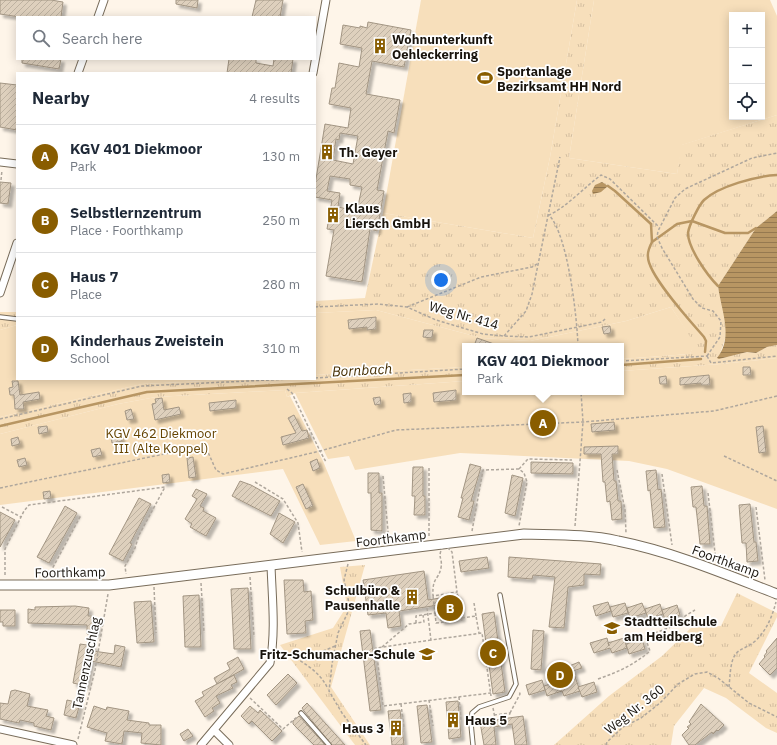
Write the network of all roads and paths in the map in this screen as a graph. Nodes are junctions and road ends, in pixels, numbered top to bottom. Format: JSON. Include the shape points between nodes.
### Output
{"nodes":[{"id":1,"x":104,"y":0,"type":"edge"},
{"id":2,"x":326,"y":0,"type":"edge"},
{"id":3,"x":98,"y":16,"type":"edge"},
{"id":4,"x":316,"y":56,"type":"edge"},
{"id":5,"x":83,"y":60,"type":"edge"},
{"id":6,"x":315,"y":60,"type":"edge"},
{"id":7,"x":78,"y":72,"type":"edge"},
{"id":8,"x":313,"y":72,"type":"edge"},
{"id":9,"x":777,"y":152,"type":"edge"},
{"id":10,"x":560,"y":157,"type":"dead end"},
{"id":11,"x":0,"y":162,"type":"edge"},
{"id":12,"x":16,"y":164,"type":"edge"},
{"id":13,"x":549,"y":215,"type":"junction"},
{"id":14,"x":659,"y":227,"type":"junction"},
{"id":15,"x":16,"y":246,"type":"edge"},
{"id":16,"x":537,"y":264,"type":"junction"},
{"id":17,"x":0,"y":293,"type":"edge"},
{"id":18,"x":316,"y":307,"type":"edge"},
{"id":19,"x":407,"y":307,"type":"junction"},
{"id":20,"x":0,"y":317,"type":"edge"},
{"id":21,"x":606,"y":318,"type":"dead end"},
{"id":22,"x":16,"y":319,"type":"edge"},
{"id":23,"x":577,"y":327,"type":"junction"},
{"id":24,"x":504,"y":336,"type":"junction"},
{"id":25,"x":578,"y":343,"type":"edge"},
{"id":26,"x":707,"y":356,"type":"junction"},
{"id":27,"x":777,"y":356,"type":"edge"},
{"id":28,"x":624,"y":362,"type":"edge"},
{"id":29,"x":462,"y":369,"type":"edge"},
{"id":30,"x":316,"y":378,"type":"edge"},
{"id":31,"x":286,"y":380,"type":"edge"},
{"id":32,"x":287,"y":389,"type":"dead end"},
{"id":33,"x":581,"y":395,"type":"edge"},
{"id":34,"x":777,"y":396,"type":"edge"},
{"id":35,"x":0,"y":419,"type":"edge"},
{"id":36,"x":583,"y":422,"type":"junction"},
{"id":37,"x":320,"y":451,"type":"junction"},
{"id":38,"x":724,"y":456,"type":"dead end"},
{"id":39,"x":572,"y":460,"type":"dead end"},
{"id":40,"x":326,"y":462,"type":"dead end"},
{"id":41,"x":429,"y":468,"type":"dead end"},
{"id":42,"x":519,"y":469,"type":"junction"},
{"id":43,"x":617,"y":470,"type":"dead end"},
{"id":44,"x":662,"y":474,"type":"dead end"},
{"id":45,"x":383,"y":476,"type":"dead end"},
{"id":46,"x":777,"y":481,"type":"edge"},
{"id":47,"x":255,"y":482,"type":"dead end"},
{"id":48,"x":0,"y":488,"type":"edge"},
{"id":49,"x":708,"y":493,"type":"dead end"},
{"id":50,"x":2,"y":507,"type":"dead end"},
{"id":51,"x":756,"y":507,"type":"dead end"},
{"id":52,"x":81,"y":514,"type":"dead end"},
{"id":53,"x":21,"y":517,"type":"junction"},
{"id":54,"x":517,"y":535,"type":"junction"},
{"id":55,"x":574,"y":536,"type":"junction"},
{"id":56,"x":470,"y":541,"type":"junction"},
{"id":57,"x":626,"y":543,"type":"junction"},
{"id":58,"x":444,"y":544,"type":"junction"},
{"id":59,"x":429,"y":546,"type":"junction"},
{"id":60,"x":390,"y":551,"type":"junction"},
{"id":61,"x":349,"y":556,"type":"junction"},
{"id":62,"x":673,"y":556,"type":"junction"},
{"id":63,"x":439,"y":559,"type":"dead end"},
{"id":64,"x":304,"y":561,"type":"junction"},
{"id":65,"x":271,"y":565,"type":"junction"},
{"id":66,"x":249,"y":568,"type":"junction"},
{"id":67,"x":717,"y":572,"type":"junction"},
{"id":68,"x":200,"y":575,"type":"junction"},
{"id":69,"x":154,"y":580,"type":"junction"},
{"id":70,"x":128,"y":582,"type":"junction"},
{"id":71,"x":3,"y":585,"type":"edge"},
{"id":72,"x":54,"y":585,"type":"junction"},
{"id":73,"x":109,"y":585,"type":"junction"},
{"id":74,"x":766,"y":590,"type":"junction"},
{"id":75,"x":457,"y":592,"type":"junction"},
{"id":76,"x":777,"y":594,"type":"edge"},
{"id":77,"x":500,"y":595,"type":"dead end"},
{"id":78,"x":433,"y":596,"type":"junction"},
{"id":79,"x":777,"y":599,"type":"edge"},
{"id":80,"x":474,"y":603,"type":"dead end"},
{"id":81,"x":427,"y":608,"type":"dead end"},
{"id":82,"x":695,"y":610,"type":"dead end"},
{"id":83,"x":435,"y":613,"type":"junction"},
{"id":84,"x":423,"y":615,"type":"junction"},
{"id":85,"x":428,"y":615,"type":"junction"},
{"id":86,"x":476,"y":616,"type":"junction"},
{"id":87,"x":462,"y":618,"type":"junction"},
{"id":88,"x":416,"y":623,"type":"junction"},
{"id":89,"x":156,"y":633,"type":"dead end"},
{"id":90,"x":204,"y":633,"type":"dead end"},
{"id":91,"x":479,"y":633,"type":"junction"},
{"id":92,"x":254,"y":637,"type":"dead end"},
{"id":93,"x":431,"y":640,"type":"junction"},
{"id":94,"x":335,"y":646,"type":"junction"},
{"id":95,"x":382,"y":648,"type":"junction"},
{"id":96,"x":272,"y":652,"type":"junction"},
{"id":97,"x":294,"y":658,"type":"junction"},
{"id":98,"x":598,"y":678,"type":"dead end"},
{"id":99,"x":729,"y":686,"type":"junction"},
{"id":100,"x":329,"y":691,"type":"junction"},
{"id":101,"x":244,"y":692,"type":"junction"},
{"id":102,"x":491,"y":693,"type":"junction"},
{"id":103,"x":459,"y":696,"type":"junction"},
{"id":104,"x":429,"y":700,"type":"junction"},
{"id":105,"x":492,"y":703,"type":"junction"},
{"id":106,"x":401,"y":704,"type":"junction"},
{"id":107,"x":300,"y":713,"type":"joint"},
{"id":108,"x":494,"y":715,"type":"junction"},
{"id":109,"x":509,"y":716,"type":"dead end"},
{"id":110,"x":777,"y":717,"type":"edge"},
{"id":111,"x":495,"y":718,"type":"dead end"},
{"id":112,"x":461,"y":720,"type":"dead end"},
{"id":113,"x":433,"y":726,"type":"dead end"},
{"id":114,"x":0,"y":729,"type":"edge"},
{"id":115,"x":404,"y":729,"type":"dead end"},
{"id":116,"x":214,"y":730,"type":"junction"},
{"id":117,"x":228,"y":744,"type":"edge"},
{"id":118,"x":73,"y":745,"type":"edge"},
{"id":119,"x":77,"y":745,"type":"edge"},
{"id":120,"x":201,"y":745,"type":"edge"},
{"id":121,"x":329,"y":745,"type":"edge"},
{"id":122,"x":366,"y":745,"type":"edge"},
{"id":123,"x":473,"y":745,"type":"edge"},
{"id":124,"x":606,"y":745,"type":"edge"}],
"edges":[{"from":1,"to":3,"type":"street"},
{"from":2,"to":4,"type":"street"},
{"from":5,"to":7,"type":"street"},
{"from":6,"to":8,"type":"street"},
{"from":9,"to":14,"type":"path","via":[[752,158],[685,189],[676,198]]},
{"from":10,"to":13,"type":"path"},
{"from":11,"to":12,"type":"street"},
{"from":13,"to":14,"type":"path","via":[[558,211],[600,175],[610,179]]},
{"from":13,"to":16,"type":"path"},
{"from":13,"to":23,"type":"path","via":[[564,252],[573,289]]},
{"from":14,"to":26,"type":"path","via":[[658,240],[698,305],[713,311],[721,322],[720,337]]},
{"from":15,"to":17,"type":"street"},
{"from":16,"to":19,"type":"path","via":[[532,268],[481,277]]},
{"from":16,"to":24,"type":"path","via":[[526,311]]},
{"from":18,"to":19,"type":"path","name":"Weg Nr. 414","via":[[378,304]]},
{"from":19,"to":24,"type":"path","name":"Weg Nr. 414","via":[[443,322],[483,334]]},
{"from":20,"to":22,"type":"lane"},
{"from":21,"to":23,"type":"path","name":"Weg Nr. 414","via":[[602,322]]},
{"from":23,"to":24,"type":"path","name":"Weg Nr. 414","via":[[529,337]]},
{"from":23,"to":25,"type":"path"},
{"from":26,"to":27,"type":"path","via":[[711,363]]},
{"from":26,"to":28,"type":"path"},
{"from":29,"to":30,"type":"path"},
{"from":31,"to":35,"type":"path","via":[[142,386]]},
{"from":32,"to":37,"type":"path","via":[[292,393]]},
{"from":33,"to":36,"type":"path"},
{"from":34,"to":36,"type":"path","via":[[714,411]]},
{"from":36,"to":37,"type":"path","via":[[396,430]]},
{"from":36,"to":55,"type":"path"},
{"from":37,"to":40,"type":"path"},
{"from":37,"to":48,"type":"path","via":[[223,474],[216,470],[206,450],[198,447]]},
{"from":38,"to":46,"type":"path"},
{"from":39,"to":42,"type":"path","via":[[528,459]]},
{"from":41,"to":59,"type":"path"},
{"from":42,"to":54,"type":"path","via":[[524,473],[527,482]]},
{"from":42,"to":56,"type":"path","via":[[483,470]]},
{"from":43,"to":57,"type":"path","via":[[626,510]]},
{"from":44,"to":62,"type":"path"},
{"from":45,"to":60,"type":"path"},
{"from":47,"to":64,"type":"path","via":[[282,499],[298,523]]},
{"from":49,"to":67,"type":"path"},
{"from":50,"to":53,"type":"path"},
{"from":51,"to":74,"type":"path"},
{"from":52,"to":72,"type":"path","via":[[51,571]]},
{"from":53,"to":70,"type":"path","via":[[29,505],[165,487],[125,566]]},
{"from":53,"to":71,"type":"path","via":[[5,548]]},
{"from":54,"to":55,"type":"street","name":"Foorthkamp"},
{"from":54,"to":56,"type":"street","name":"Foorthkamp"},
{"from":55,"to":57,"type":"street","name":"Foorthkamp"},
{"from":56,"to":58,"type":"street","name":"Foorthkamp"},
{"from":57,"to":62,"type":"street","name":"Foorthkamp"},
{"from":58,"to":59,"type":"street","name":"Foorthkamp"},
{"from":58,"to":75,"type":"path","via":[[452,552]]},
{"from":59,"to":60,"type":"street","name":"Foorthkamp"},
{"from":60,"to":61,"type":"street","name":"Foorthkamp"},
{"from":61,"to":64,"type":"street","name":"Foorthkamp"},
{"from":61,"to":94,"type":"path","via":[[344,580],[350,608]]},
{"from":62,"to":67,"type":"street","name":"Foorthkamp"},
{"from":63,"to":78,"type":"path","via":[[441,568],[432,584]]},
{"from":64,"to":65,"type":"street","name":"Foorthkamp"},
{"from":65,"to":66,"type":"street","name":"Foorthkamp"},
{"from":65,"to":96,"type":"street"},
{"from":66,"to":68,"type":"street","name":"Foorthkamp"},
{"from":66,"to":92,"type":"path"},
{"from":67,"to":74,"type":"street","name":"Foorthkamp"},
{"from":68,"to":69,"type":"street","name":"Foorthkamp"},
{"from":68,"to":90,"type":"path"},
{"from":69,"to":70,"type":"street","name":"Foorthkamp"},
{"from":69,"to":89,"type":"path"},
{"from":70,"to":73,"type":"street","name":"Foorthkamp"},
{"from":71,"to":72,"type":"street","name":"Foorthkamp"},
{"from":72,"to":73,"type":"street","name":"Foorthkamp"},
{"from":73,"to":119,"type":"path","name":"Tannenzuschlag","via":[[95,670]]},
{"from":74,"to":76,"type":"street","name":"Foorthkamp"},
{"from":75,"to":78,"type":"path"},
{"from":75,"to":87,"type":"path"},
{"from":77,"to":105,"type":"lane","via":[[516,684],[509,697]]},
{"from":78,"to":83,"type":"path"},
{"from":79,"to":99,"type":"path","via":[[771,620],[753,643],[739,650],[733,659]]},
{"from":80,"to":86,"type":"path"},
{"from":81,"to":85,"type":"path"},
{"from":82,"to":98,"type":"path","via":[[685,616],[681,623],[645,637],[650,651],[641,659],[628,667]]},
{"from":83,"to":85,"type":"path"},
{"from":83,"to":87,"type":"path","via":[[436,623]]},
{"from":84,"to":85,"type":"path"},
{"from":84,"to":88,"type":"path","via":[[416,616]]},
{"from":84,"to":88,"type":"path","via":[[424,622]]},
{"from":85,"to":93,"type":"path"},
{"from":86,"to":87,"type":"path"},
{"from":86,"to":91,"type":"path"},
{"from":88,"to":95,"type":"path","via":[[409,624]]},
{"from":91,"to":93,"type":"path"},
{"from":91,"to":102,"type":"path","via":[[482,633]]},
{"from":93,"to":95,"type":"path"},
{"from":94,"to":97,"type":"path","via":[[317,654]]},
{"from":94,"to":100,"type":"path"},
{"from":95,"to":106,"type":"path","via":[[376,648],[383,706]]},
{"from":96,"to":97,"type":"path"},
{"from":96,"to":101,"type":"street","via":[[270,663]]},
{"from":97,"to":100,"type":"path","via":[[324,679]]},
{"from":99,"to":110,"type":"path","name":"Weg Nr. 360","via":[[749,703]]},
{"from":99,"to":124,"type":"path","name":"Weg Nr. 360","via":[[707,672],[695,674],[678,684],[641,718],[623,727]]},
{"from":100,"to":122,"type":"path"},
{"from":101,"to":107,"type":"path","via":[[283,729]]},
{"from":101,"to":116,"type":"street"},
{"from":102,"to":103,"type":"path"},
{"from":102,"to":105,"type":"path"},
{"from":103,"to":104,"type":"path"},
{"from":103,"to":112,"type":"path"},
{"from":104,"to":106,"type":"path"},
{"from":104,"to":113,"type":"path"},
{"from":105,"to":108,"type":"path"},
{"from":105,"to":123,"type":"lane","via":[[479,707],[472,714]]},
{"from":106,"to":115,"type":"path"},
{"from":107,"to":121,"type":"lane"},
{"from":108,"to":109,"type":"path","via":[[510,713]]},
{"from":108,"to":111,"type":"path"},
{"from":114,"to":118,"type":"street"},
{"from":116,"to":117,"type":"street"},
{"from":116,"to":120,"type":"street"}]}
